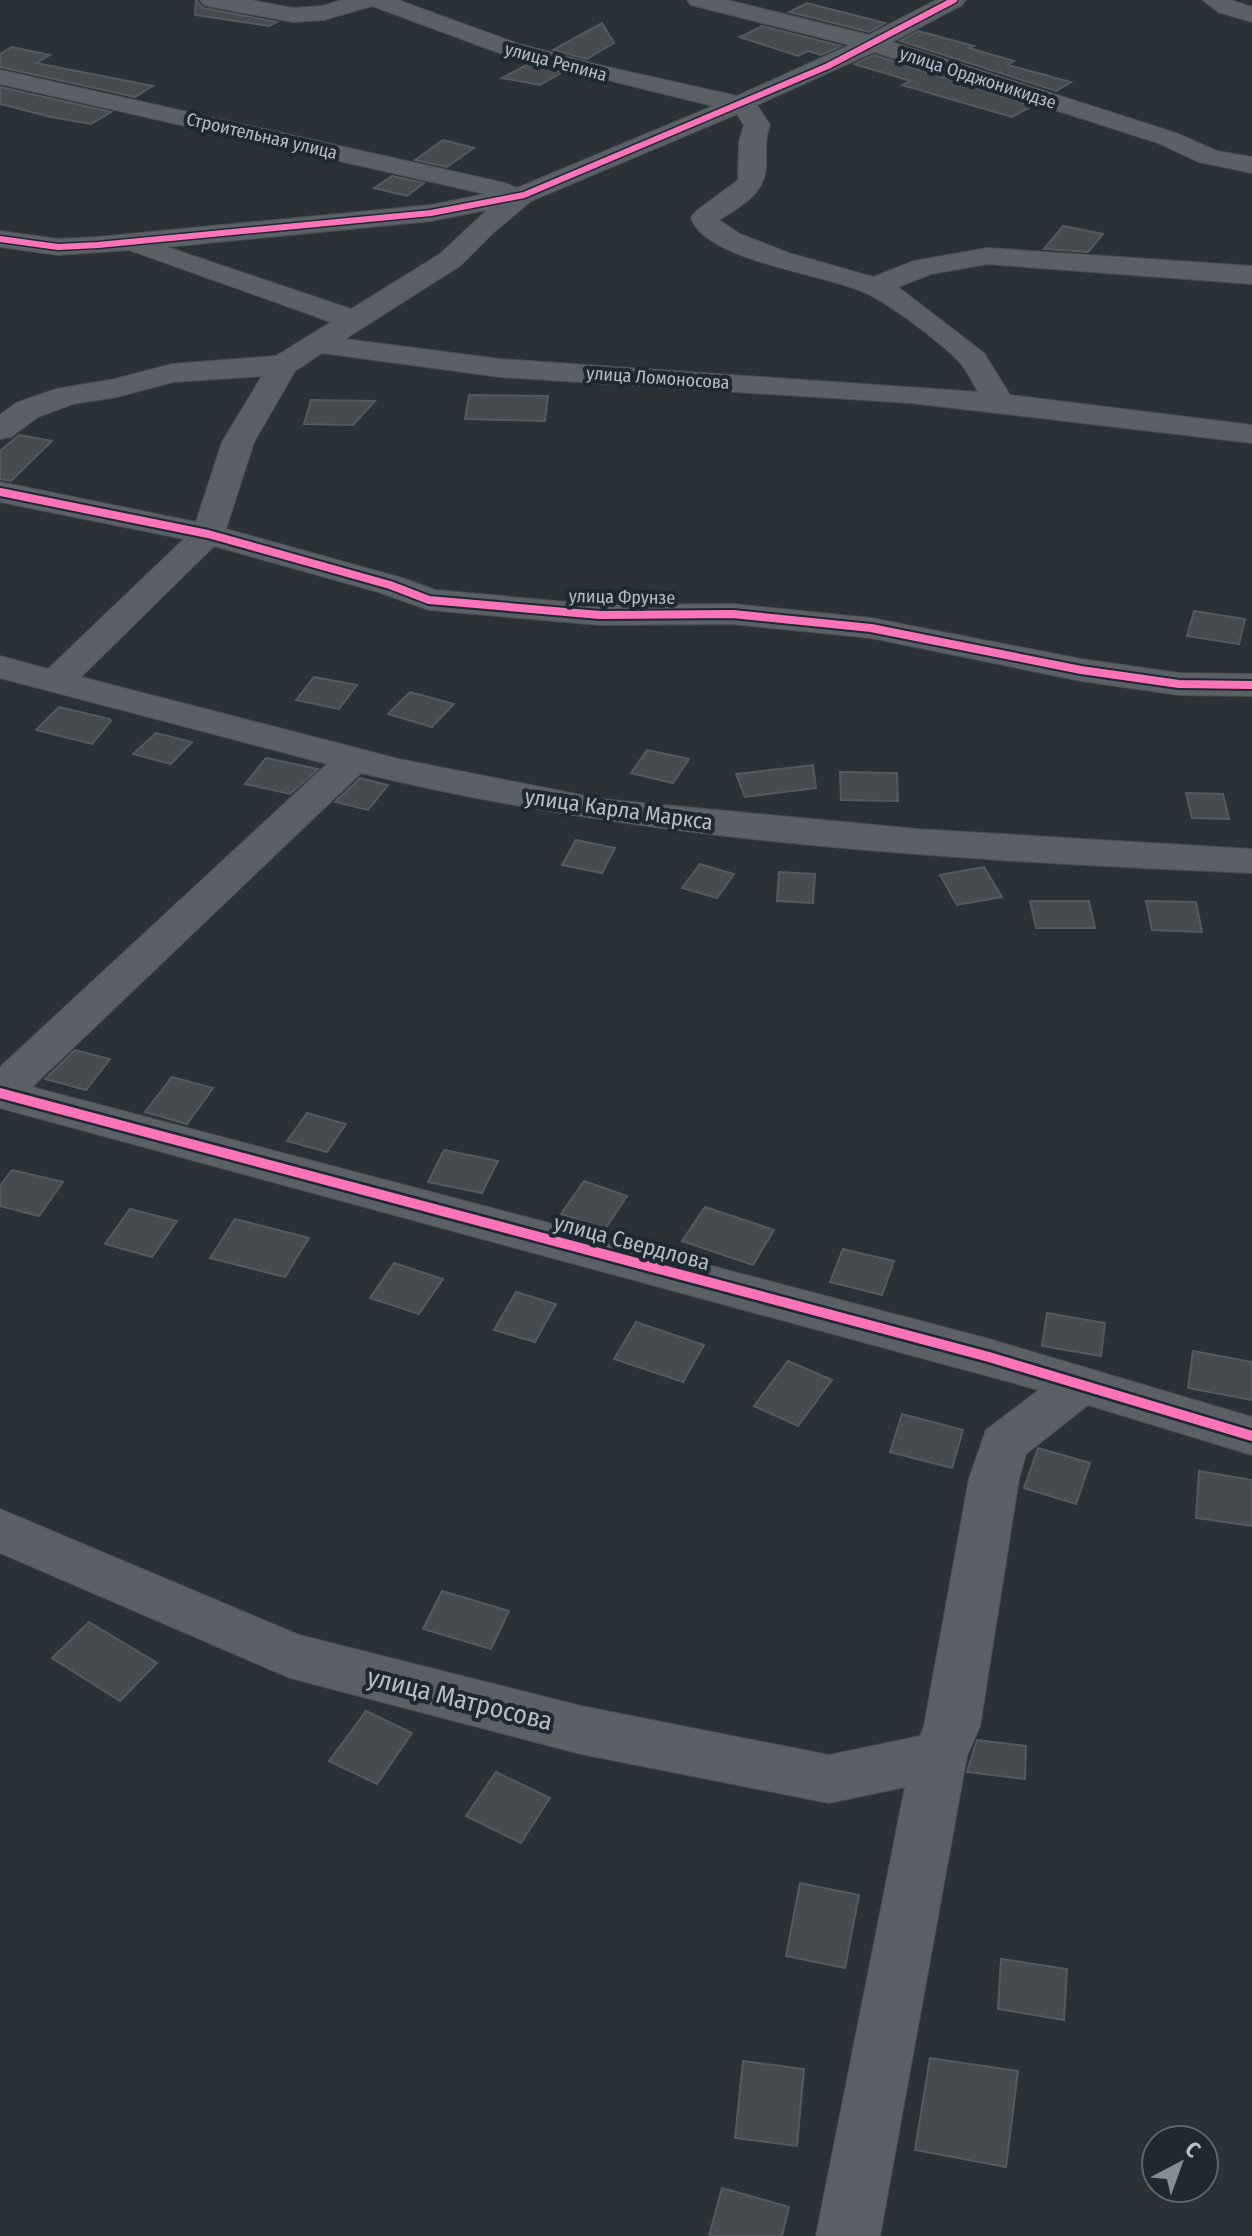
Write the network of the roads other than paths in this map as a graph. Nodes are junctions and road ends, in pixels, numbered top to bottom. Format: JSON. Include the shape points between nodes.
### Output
{"nodes":[{"id":1,"x":212,"y":0,"type":"edge"},
{"id":2,"x":366,"y":0,"type":"edge"},
{"id":3,"x":378,"y":0,"type":"edge"},
{"id":4,"x":699,"y":0,"type":"edge"},
{"id":5,"x":954,"y":0,"type":"edge"},
{"id":6,"x":1215,"y":0,"type":"edge"},
{"id":7,"x":1252,"y":15,"type":"edge"},
{"id":8,"x":871,"y":43,"type":"junction"},
{"id":9,"x":0,"y":77,"type":"edge"},
{"id":10,"x":740,"y":104,"type":"junction"},
{"id":11,"x":1252,"y":165,"type":"edge"},
{"id":12,"x":524,"y":195,"type":"junction"},
{"id":13,"x":0,"y":239,"type":"edge"},
{"id":14,"x":126,"y":243,"type":"junction"},
{"id":15,"x":1252,"y":275,"type":"edge"},
{"id":16,"x":875,"y":286,"type":"junction"},
{"id":17,"x":354,"y":320,"type":"junction"},
{"id":18,"x":318,"y":344,"type":"junction"},
{"id":19,"x":283,"y":365,"type":"junction"},
{"id":20,"x":1000,"y":403,"type":"junction"},
{"id":21,"x":0,"y":430,"type":"edge"},
{"id":22,"x":1252,"y":434,"type":"edge"},
{"id":23,"x":0,"y":492,"type":"edge"},
{"id":24,"x":208,"y":534,"type":"junction"},
{"id":25,"x":0,"y":667,"type":"edge"},
{"id":26,"x":56,"y":681,"type":"junction"},
{"id":27,"x":1252,"y":685,"type":"edge"},
{"id":28,"x":353,"y":760,"type":"junction"},
{"id":29,"x":1252,"y":861,"type":"edge"},
{"id":30,"x":0,"y":1092,"type":"edge"},
{"id":31,"x":1080,"y":1385,"type":"junction"},
{"id":32,"x":1252,"y":1436,"type":"edge"},
{"id":33,"x":0,"y":1530,"type":"edge"},
{"id":34,"x":939,"y":1756,"type":"junction"},
{"id":35,"x":848,"y":2236,"type":"edge"}],
"edges":[{"from":1,"to":2,"type":"street","via":[[293,15],[324,13]]},
{"from":3,"to":10,"type":"street","name":"улица Репина","via":[[512,51]]},
{"from":4,"to":8,"type":"street","name":"улица Орджоникидзе"},
{"from":5,"to":8,"type":"street"},
{"from":6,"to":7,"type":"street"},
{"from":8,"to":10,"type":"street"},
{"from":8,"to":11,"type":"street","name":"улица Орджоникидзе","via":[[1167,138],[1203,157]]},
{"from":9,"to":12,"type":"street","name":"Строительная улица"},
{"from":10,"to":12,"type":"street"},
{"from":10,"to":16,"type":"street","via":[[757,125],[750,138],[753,172],[749,185],[705,218],[708,227],[779,259]]},
{"from":12,"to":14,"type":"street","via":[[431,213]]},
{"from":12,"to":17,"type":"street","via":[[450,260]]},
{"from":13,"to":14,"type":"street","via":[[58,247]]},
{"from":14,"to":17,"type":"street"},
{"from":15,"to":16,"type":"street","via":[[987,256],[924,267]]},
{"from":16,"to":20,"type":"street","via":[[973,359]]},
{"from":17,"to":18,"type":"street"},
{"from":18,"to":19,"type":"street"},
{"from":18,"to":20,"type":"street","name":"улица Ломоносова","via":[[500,368]]},
{"from":19,"to":21,"type":"street","via":[[172,373],[67,396],[27,410]]},
{"from":19,"to":24,"type":"street","via":[[238,442]]},
{"from":20,"to":22,"type":"street","name":"улица Ломоносова"},
{"from":23,"to":24,"type":"street","name":"улица Фрунзе"},
{"from":24,"to":26,"type":"street"},
{"from":24,"to":27,"type":"street","name":"улица Фрунзе","via":[[429,600],[600,615],[733,614],[825,623],[1081,670],[1179,684]]},
{"from":25,"to":26,"type":"street","name":"улица Карла Маркса"},
{"from":26,"to":28,"type":"street","name":"улица Карла Маркса"},
{"from":28,"to":29,"type":"street","name":"улица Карла Маркса","via":[[535,800],[671,819],[1113,855]]},
{"from":28,"to":30,"type":"street"},
{"from":30,"to":31,"type":"street","name":"улица Свердлова"},
{"from":31,"to":32,"type":"street","name":"улица Свердлова"},
{"from":31,"to":34,"type":"street","via":[[1004,1444],[952,1726]]},
{"from":33,"to":34,"type":"street","name":"улица Матросова","via":[[290,1655],[581,1730],[829,1779]]},
{"from":34,"to":35,"type":"street"}]}
